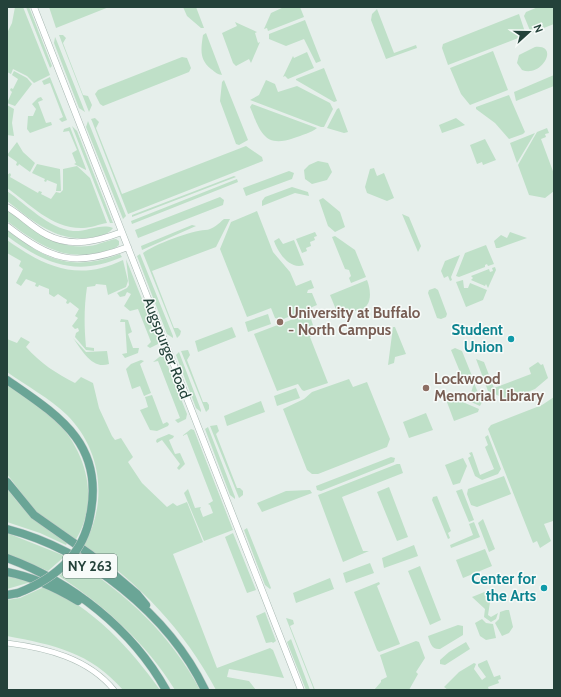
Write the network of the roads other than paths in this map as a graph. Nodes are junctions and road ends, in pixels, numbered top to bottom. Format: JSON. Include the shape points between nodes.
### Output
{"nodes":[{"id":1,"x":34,"y":7,"type":"edge"},
{"id":2,"x":7,"y":207,"type":"edge"},
{"id":3,"x":7,"y":226,"type":"edge"},
{"id":4,"x":122,"y":232,"type":"junction"},
{"id":5,"x":128,"y":247,"type":"junction"},
{"id":6,"x":7,"y":380,"type":"edge"},
{"id":7,"x":7,"y":482,"type":"edge"},
{"id":8,"x":7,"y":529,"type":"edge"},
{"id":9,"x":7,"y":558,"type":"edge"},
{"id":10,"x":7,"y":572,"type":"edge"},
{"id":11,"x":7,"y":595,"type":"edge"},
{"id":12,"x":98,"y":612,"type":"junction"},
{"id":13,"x":160,"y":623,"type":"junction"},
{"id":14,"x":7,"y":643,"type":"edge"},
{"id":15,"x":114,"y":690,"type":"edge"},
{"id":16,"x":166,"y":690,"type":"edge"},
{"id":17,"x":205,"y":690,"type":"edge"},
{"id":18,"x":301,"y":690,"type":"edge"}],
"edges":[{"from":1,"to":4,"type":"street","name":"Augspurger Road"},
{"from":2,"to":4,"type":"street","via":[[48,236],[65,241],[89,242]]},
{"from":3,"to":5,"type":"street","via":[[44,251],[61,257],[98,257]]},
{"from":4,"to":5,"type":"street","name":"Augspurger Road"},
{"from":5,"to":18,"type":"street","name":"Augspurger Road"},
{"from":6,"to":11,"type":"main road","bridge":true,"via":[[54,412],[66,424],[81,443],[89,462],[93,487],[90,516],[84,538],[75,553],[61,570],[45,582]]},
{"from":7,"to":13,"type":"main road","via":[[34,515],[92,555],[137,594]]},
{"from":8,"to":13,"type":"main road","number":"NY 263","via":[[58,548],[83,561],[123,590]]},
{"from":9,"to":12,"type":"main road","number":"NY 263","via":[[66,587]]},
{"from":10,"to":12,"type":"main road","via":[[25,575],[42,582]]},
{"from":12,"to":16,"type":"main road","number":"NY 263","via":[[122,631],[146,659]]},
{"from":13,"to":17,"type":"main road","number":"NY 263","via":[[190,664]]},
{"from":14,"to":15,"type":"street","via":[[40,649],[76,660],[98,674]]}]}
